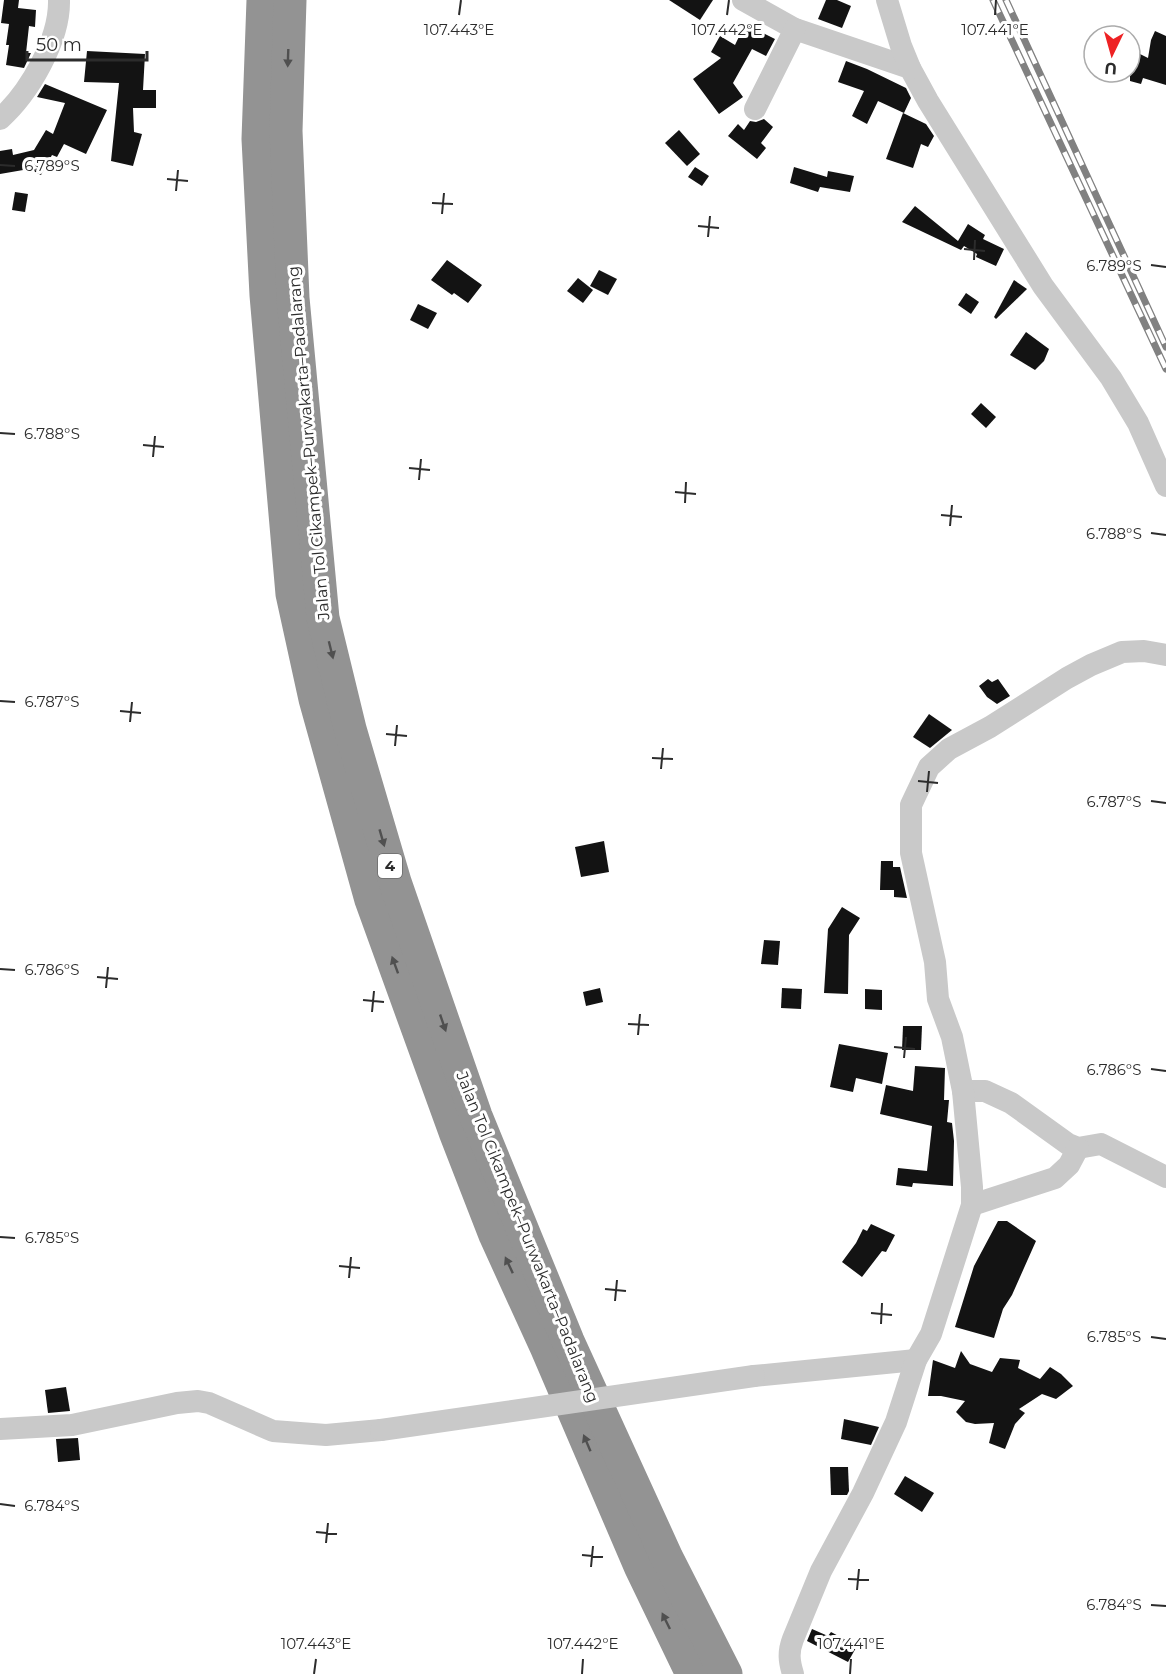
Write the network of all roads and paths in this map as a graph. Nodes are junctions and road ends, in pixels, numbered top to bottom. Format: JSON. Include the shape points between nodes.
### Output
{"nodes":[{"id":1,"x":59,"y":0,"type":"edge"},
{"id":2,"x":263,"y":0,"type":"edge"},
{"id":3,"x":290,"y":0,"type":"edge"},
{"id":4,"x":743,"y":0,"type":"edge"},
{"id":5,"x":887,"y":0,"type":"edge"},
{"id":6,"x":795,"y":28,"type":"junction"},
{"id":7,"x":910,"y":68,"type":"junction"},
{"id":8,"x":756,"y":109,"type":"dead end"},
{"id":9,"x":0,"y":119,"type":"edge"},
{"id":10,"x":1166,"y":486,"type":"edge"},
{"id":11,"x":1166,"y":655,"type":"edge"},
{"id":12,"x":963,"y":1091,"type":"junction"},
{"id":13,"x":1078,"y":1148,"type":"junction"},
{"id":14,"x":1166,"y":1178,"type":"edge"},
{"id":15,"x":972,"y":1205,"type":"junction"},
{"id":16,"x":916,"y":1360,"type":"junction"},
{"id":17,"x":0,"y":1429,"type":"edge"},
{"id":18,"x":692,"y":1674,"type":"edge"},
{"id":19,"x":726,"y":1674,"type":"edge"},
{"id":20,"x":793,"y":1674,"type":"edge"}],
"edges":[{"from":1,"to":9,"type":"street","via":[[57,24],[34,78]]},
{"from":18,"to":2,"type":"highway","name":"Jalan Tol Cikampek–Purwakarta–Padalarang","number":"4","one_way":true,"via":[[640,1566],[495,1235],[455,1132],[371,900],[315,699],[292,594],[266,295],[258,139]]},
{"from":3,"to":19,"type":"highway","name":"Jalan Tol Cikampek–Purwakarta–Padalarang","number":"4","one_way":true,"via":[[286,131],[293,297],[323,618],[350,729],[394,882],[476,1116],[568,1341],[667,1558]]},
{"from":4,"to":6,"type":"street"},
{"from":5,"to":7,"type":"street"},
{"from":6,"to":7,"type":"street"},
{"from":6,"to":8,"type":"street"},
{"from":7,"to":10,"type":"street","via":[[1043,286],[1111,378],[1138,423]]},
{"from":11,"to":12,"type":"street","via":[[1122,652],[1091,665],[949,749],[929,767],[911,805],[911,853],[935,962],[938,999]]},
{"from":12,"to":13,"type":"street","via":[[985,1091],[1011,1103]]},
{"from":12,"to":15,"type":"street"},
{"from":13,"to":14,"type":"street","via":[[1101,1144]]},
{"from":13,"to":15,"type":"street","via":[[1069,1165],[1055,1178]]},
{"from":15,"to":16,"type":"street","via":[[931,1334]]},
{"from":16,"to":17,"type":"street","bridge":true,"via":[[754,1376],[326,1435],[273,1431],[198,1401],[72,1425]]},
{"from":16,"to":20,"type":"street","via":[[896,1422],[821,1571],[789,1649]]}]}
